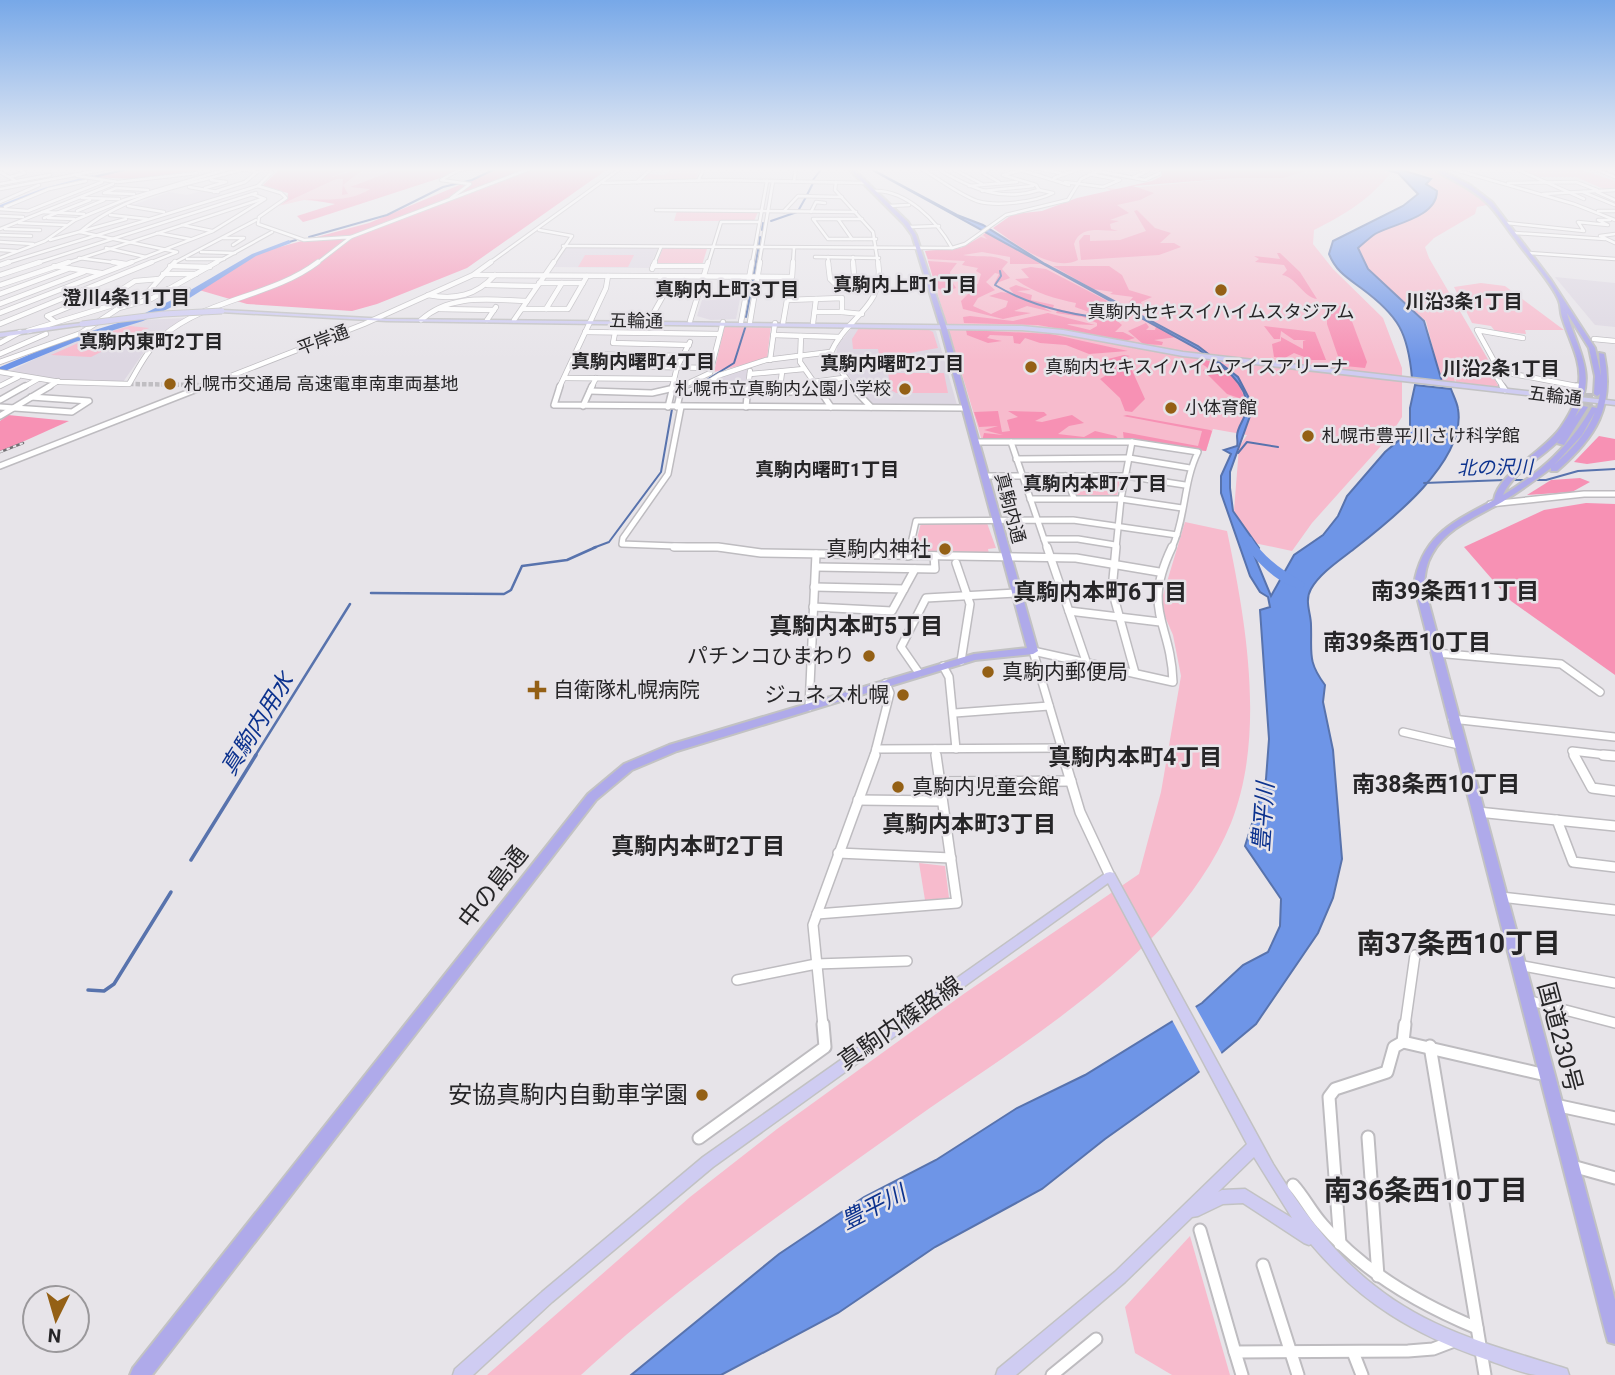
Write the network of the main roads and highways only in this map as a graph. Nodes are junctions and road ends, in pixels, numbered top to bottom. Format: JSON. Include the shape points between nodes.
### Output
{"nodes":[{"id":1,"x":912,"y":232,"type":"edge"},
{"id":2,"x":1513,"y":232,"type":"edge"},
{"id":3,"x":1564,"y":304,"type":"junction"},
{"id":4,"x":943,"y":326,"type":"junction"},
{"id":5,"x":0,"y":335,"type":"edge"},
{"id":6,"x":1597,"y":394,"type":"tunnel mouth"},
{"id":7,"x":1579,"y":399,"type":"junction"},
{"id":8,"x":1603,"y":402,"type":"junction"},
{"id":9,"x":1615,"y":403,"type":"edge"},
{"id":10,"x":1509,"y":490,"type":"junction"},
{"id":11,"x":1033,"y":651,"type":"joint"},
{"id":12,"x":1255,"y":1146,"type":"junction"},
{"id":13,"x":1187,"y":1214,"type":"junction"},
{"id":14,"x":1319,"y":1245,"type":"junction"},
{"id":15,"x":1615,"y":1335,"type":"edge"},
{"id":16,"x":140,"y":1375,"type":"edge"},
{"id":17,"x":461,"y":1375,"type":"edge"},
{"id":18,"x":1004,"y":1375,"type":"edge"},
{"id":19,"x":1561,"y":1375,"type":"edge"}],
"edges":[{"from":1,"to":4,"type":"highway","name":"真駒内通"},
{"from":2,"to":3,"type":"highway"},
{"from":3,"to":6,"type":"highway","via":[[1594,355]]},
{"from":3,"to":7,"type":"highway","via":[[1586,352],[1590,378]]},
{"from":3,"to":8,"type":"highway","via":[[1594,339],[1605,367]]},
{"from":4,"to":5,"type":"main road","name":"五輪通","bridge":true,"via":[[421,320],[222,311]]},
{"from":4,"to":7,"type":"main road","name":"五輪通","via":[[1042,329],[1191,355]]},
{"from":4,"to":11,"type":"highway","name":"真駒内通"},
{"from":7,"to":8,"type":"main road","name":"五輪通"},
{"from":7,"to":10,"type":"highway","via":[[1562,431],[1529,462]]},
{"from":8,"to":9,"type":"main road","name":"五輪通"},
{"from":8,"to":10,"type":"highway","via":[[1588,435],[1565,460]]},
{"from":10,"to":10,"type":"highway","name":"国道230号","via":[[1553,461],[1577,437],[1589,407],[1570,433]]},
{"from":10,"to":15,"type":"highway","name":"国道230号","via":[[1441,536],[1420,569],[1419,592]]},
{"from":11,"to":16,"type":"highway","name":"中の島通","via":[[994,653],[919,673],[649,757],[617,773],[600,788]]},
{"from":12,"to":13,"type":"main road"},
{"from":12,"to":14,"type":"main road"},
{"from":12,"to":17,"type":"main road","name":"真駒内篠路線","via":[[1113,882],[708,1162]]},
{"from":13,"to":14,"type":"main road","via":[[1222,1197],[1245,1196]]},
{"from":13,"to":18,"type":"main road"},
{"from":14,"to":19,"type":"main road","via":[[1389,1306],[1455,1340]]}]}
